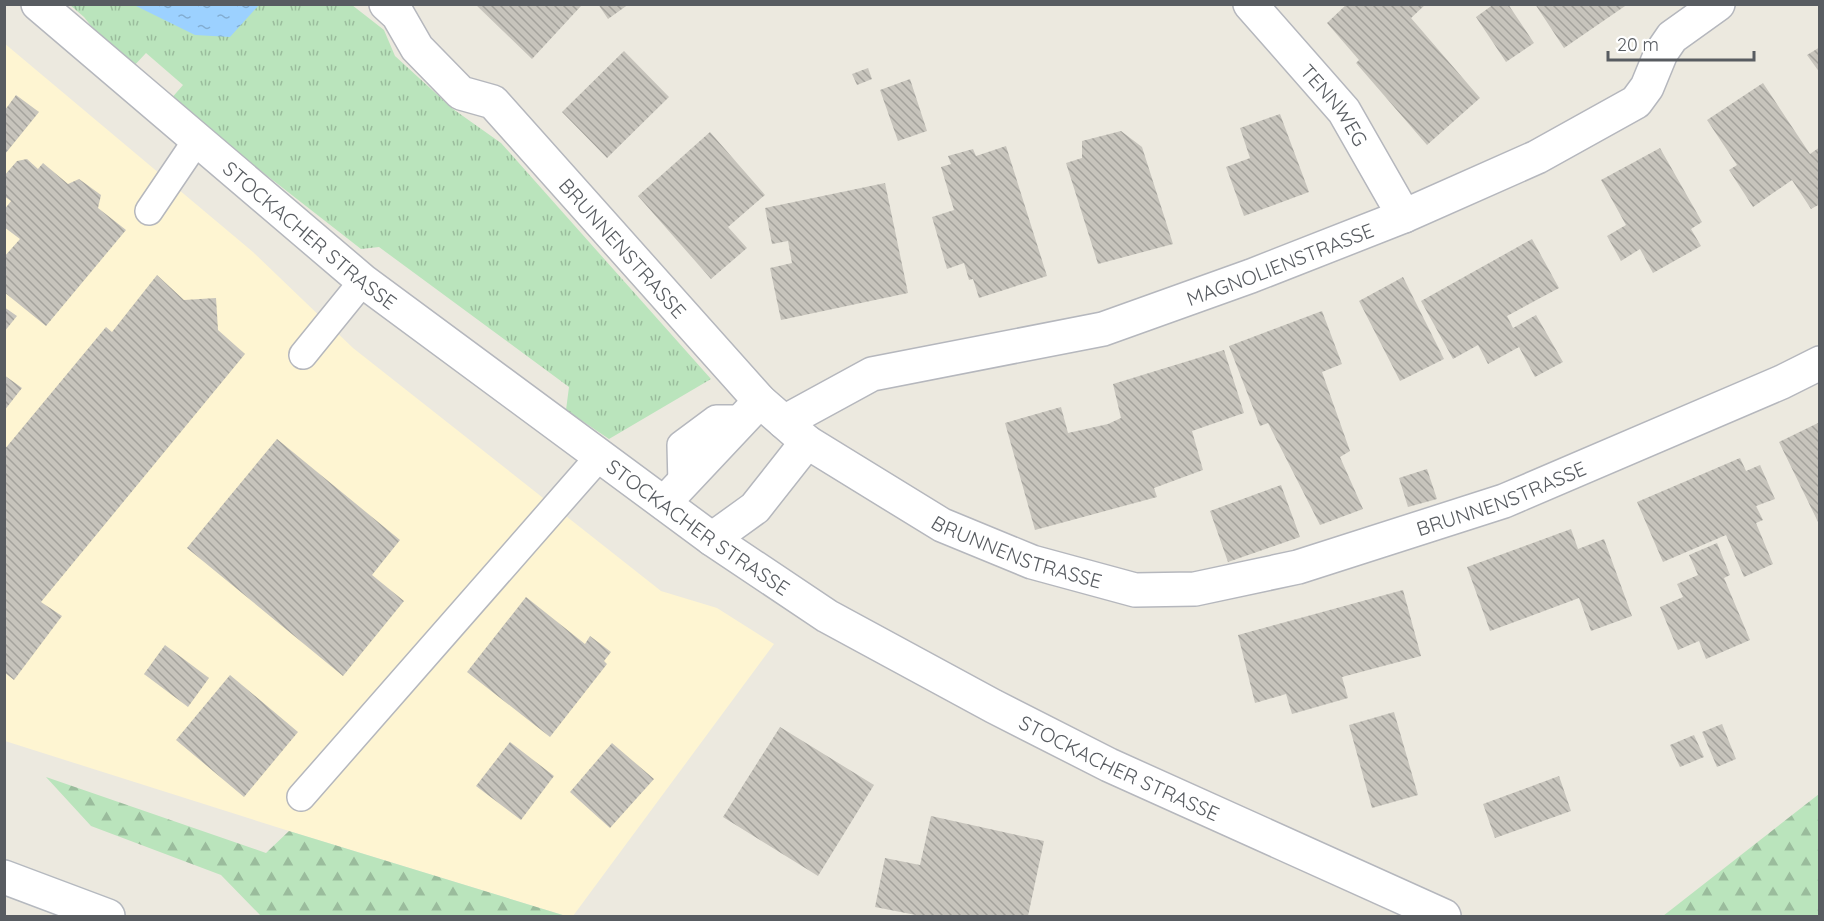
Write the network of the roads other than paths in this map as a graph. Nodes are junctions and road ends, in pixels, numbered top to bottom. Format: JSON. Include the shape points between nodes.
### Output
{"nodes":[{"id":1,"x":38,"y":4,"type":"edge"},
{"id":2,"x":386,"y":4,"type":"edge"},
{"id":3,"x":1250,"y":4,"type":"edge"},
{"id":4,"x":1718,"y":4,"type":"edge"},
{"id":5,"x":197,"y":140,"type":"junction"},
{"id":6,"x":149,"y":211,"type":"dead end"},
{"id":7,"x":1404,"y":216,"type":"junction"},
{"id":8,"x":363,"y":281,"type":"junction"},
{"id":9,"x":303,"y":355,"type":"dead end"},
{"id":10,"x":1820,"y":363,"type":"edge"},
{"id":11,"x":752,"y":410,"type":"junction"},
{"id":12,"x":796,"y":432,"type":"junction"},
{"id":13,"x":600,"y":456,"type":"junction"},
{"id":14,"x":673,"y":494,"type":"junction"},
{"id":15,"x":712,"y":539,"type":"junction"},
{"id":16,"x":302,"y":797,"type":"dead end"},
{"id":17,"x":4,"y":877,"type":"edge"},
{"id":18,"x":108,"y":916,"type":"edge"},
{"id":19,"x":1444,"y":916,"type":"edge"}],
"edges":[{"from":1,"to":5,"type":"street","name":"STOCKACHER STRASSE"},
{"from":2,"to":11,"type":"street","name":"BRUNNENSTRASSE","via":[[398,15],[417,48],[461,93],[493,102]]},
{"from":3,"to":7,"type":"street","name":"TENNWEG","via":[[1344,111]]},
{"from":4,"to":7,"type":"street","name":"MAGNOLIENSTRASSE","via":[[1672,37],[1636,102],[1538,157]]},
{"from":5,"to":6,"type":"lane"},
{"from":5,"to":8,"type":"street","name":"STOCKACHER STRASSE"},
{"from":7,"to":12,"type":"street","name":"MAGNOLIENSTRASSE","via":[[1103,329],[872,374]]},
{"from":8,"to":9,"type":"lane"},
{"from":8,"to":13,"type":"street","name":"STOCKACHER STRASSE"},
{"from":10,"to":12,"type":"street","name":"BRUNNENSTRASSE","via":[[1504,501],[1298,567],[1195,589],[1135,590],[1032,561],[942,525]]},
{"from":11,"to":12,"type":"street","name":"BRUNNENSTRASSE"},
{"from":11,"to":14,"type":"street"},
{"from":12,"to":15,"type":"street","via":[[755,508]]},
{"from":13,"to":14,"type":"street","name":"STOCKACHER STRASSE"},
{"from":13,"to":16,"type":"lane"},
{"from":14,"to":15,"type":"street","name":"STOCKACHER STRASSE"},
{"from":15,"to":19,"type":"street","name":"STOCKACHER STRASSE","via":[[827,616],[993,706],[1109,765]]},
{"from":17,"to":18,"type":"street"}]}
